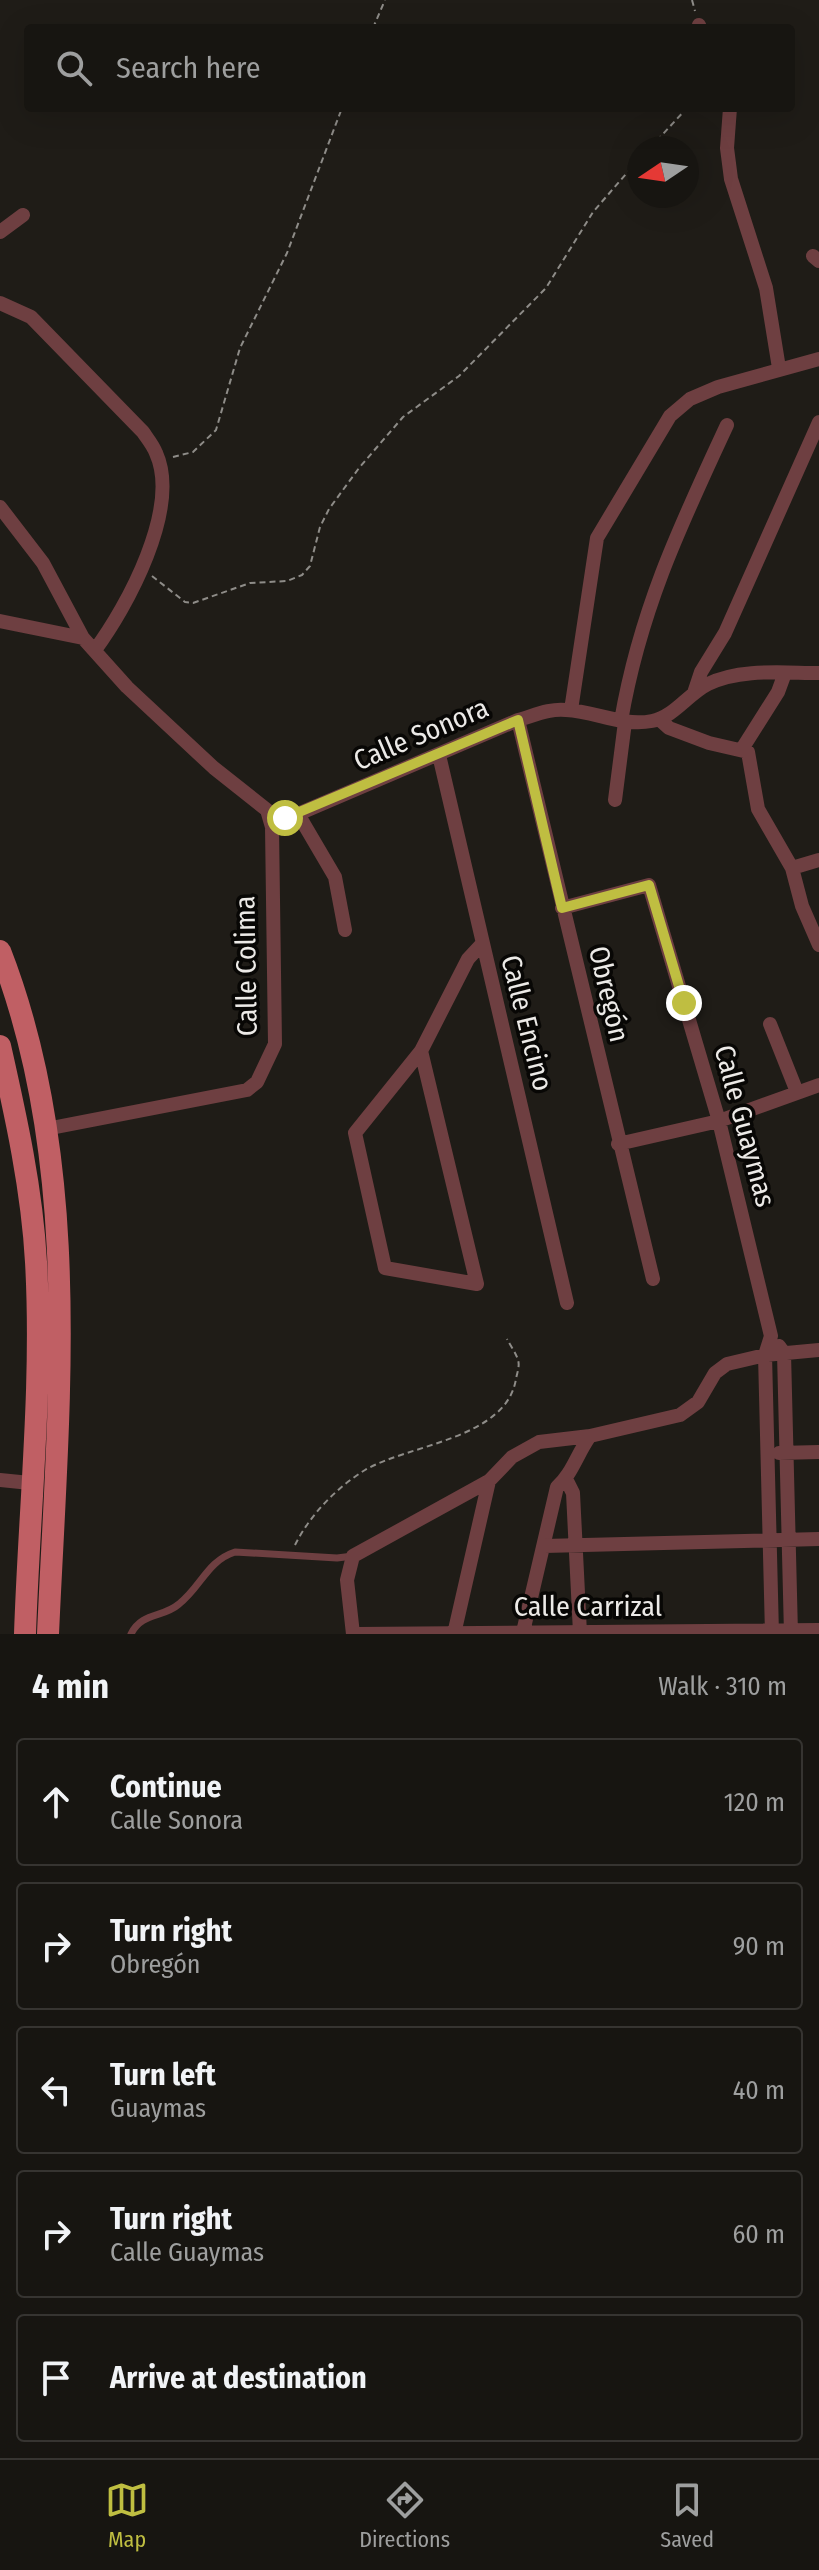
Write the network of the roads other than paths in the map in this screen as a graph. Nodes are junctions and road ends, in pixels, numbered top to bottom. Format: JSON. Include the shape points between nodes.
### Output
{"nodes":[{"id":1,"x":730,"y":112,"type":"edge"},
{"id":2,"x":23,"y":215,"type":"dead end"},
{"id":3,"x":0,"y":232,"type":"edge"},
{"id":4,"x":0,"y":303,"type":"edge"},
{"id":5,"x":819,"y":359,"type":"edge"},
{"id":6,"x":779,"y":368,"type":"junction"},
{"id":7,"x":819,"y":422,"type":"edge"},
{"id":8,"x":727,"y":425,"type":"dead end"},
{"id":9,"x":0,"y":507,"type":"edge"},
{"id":10,"x":0,"y":621,"type":"edge"},
{"id":11,"x":83,"y":638,"type":"junction"},
{"id":12,"x":95,"y":650,"type":"junction"},
{"id":13,"x":785,"y":673,"type":"junction"},
{"id":14,"x":819,"y":673,"type":"edge"},
{"id":15,"x":694,"y":693,"type":"junction"},
{"id":16,"x":571,"y":710,"type":"junction"},
{"id":17,"x":659,"y":719,"type":"junction"},
{"id":18,"x":518,"y":720,"type":"junction"},
{"id":19,"x":623,"y":722,"type":"junction"},
{"id":20,"x":745,"y":750,"type":"junction"},
{"id":21,"x":439,"y":755,"type":"junction"},
{"id":22,"x":615,"y":800,"type":"dead end"},
{"id":23,"x":298,"y":814,"type":"junction"},
{"id":24,"x":271,"y":820,"type":"junction"},
{"id":25,"x":819,"y":860,"type":"edge"},
{"id":26,"x":792,"y":868,"type":"junction"},
{"id":27,"x":562,"y":908,"type":"junction"},
{"id":28,"x":345,"y":930,"type":"dead end"},
{"id":29,"x":481,"y":945,"type":"junction"},
{"id":30,"x":819,"y":945,"type":"edge"},
{"id":31,"x":0,"y":951,"type":"edge"},
{"id":32,"x":770,"y":1024,"type":"dead end"},
{"id":33,"x":0,"y":1046,"type":"edge"},
{"id":34,"x":421,"y":1051,"type":"junction"},
{"id":35,"x":3,"y":1072,"type":"edge"},
{"id":36,"x":819,"y":1085,"type":"edge"},
{"id":37,"x":797,"y":1092,"type":"junction"},
{"id":38,"x":719,"y":1121,"type":"junction"},
{"id":39,"x":46,"y":1129,"type":"junction"},
{"id":40,"x":618,"y":1144,"type":"junction"},
{"id":41,"x":653,"y":1279,"type":"dead end"},
{"id":42,"x":567,"y":1303,"type":"dead end"},
{"id":43,"x":771,"y":1336,"type":"junction"},
{"id":44,"x":819,"y":1350,"type":"edge"},
{"id":45,"x":784,"y":1353,"type":"junction"},
{"id":46,"x":765,"y":1355,"type":"junction"},
{"id":47,"x":590,"y":1436,"type":"junction"},
{"id":48,"x":789,"y":1452,"type":"junction"},
{"id":49,"x":819,"y":1452,"type":"edge"},
{"id":50,"x":770,"y":1454,"type":"junction"},
{"id":51,"x":0,"y":1480,"type":"edge"},
{"id":52,"x":489,"y":1481,"type":"junction"},
{"id":53,"x":567,"y":1481,"type":"junction"},
{"id":54,"x":30,"y":1483,"type":"junction"},
{"id":55,"x":770,"y":1539,"type":"junction"},
{"id":56,"x":789,"y":1539,"type":"junction"},
{"id":57,"x":819,"y":1539,"type":"edge"},
{"id":58,"x":575,"y":1544,"type":"junction"},
{"id":59,"x":544,"y":1546,"type":"junction"},
{"id":60,"x":353,"y":1556,"type":"junction"},
{"id":61,"x":819,"y":1630,"type":"edge"},
{"id":62,"x":523,"y":1632,"type":"edge"},
{"id":63,"x":772,"y":1632,"type":"edge"},
{"id":64,"x":791,"y":1632,"type":"edge"},
{"id":65,"x":580,"y":1633,"type":"edge"},
{"id":66,"x":25,"y":1634,"type":"edge"},
{"id":67,"x":48,"y":1634,"type":"edge"},
{"id":68,"x":131,"y":1634,"type":"edge"},
{"id":69,"x":355,"y":1634,"type":"edge"},
{"id":70,"x":454,"y":1634,"type":"edge"},
{"id":71,"x":480,"y":1634,"type":"edge"},
{"id":72,"x":573,"y":1634,"type":"edge"}],
"edges":[{"from":1,"to":6,"type":"street","via":[[731,179],[766,288]]},
{"from":2,"to":3,"type":"street"},
{"from":4,"to":12,"type":"street","via":[[31,317],[143,432],[156,453],[161,492],[152,548],[117,621]]},
{"from":5,"to":6,"type":"street"},
{"from":6,"to":16,"type":"street","via":[[690,399],[670,416],[597,538]]},
{"from":7,"to":15,"type":"street"},
{"from":8,"to":19,"type":"street","via":[[646,612],[631,664]]},
{"from":9,"to":11,"type":"street","via":[[43,563]]},
{"from":10,"to":11,"type":"street"},
{"from":11,"to":12,"type":"street"},
{"from":12,"to":24,"type":"street","via":[[214,768],[267,810]]},
{"from":13,"to":14,"type":"street"},
{"from":13,"to":15,"type":"street","via":[[722,679]]},
{"from":13,"to":20,"type":"street"},
{"from":15,"to":17,"type":"street"},
{"from":16,"to":18,"type":"street","name":"Calle Sonora"},
{"from":16,"to":19,"type":"street","name":"Calle Sonora"},
{"from":17,"to":19,"type":"street","name":"Calle Sonora"},
{"from":17,"to":20,"type":"street","via":[[709,743]]},
{"from":18,"to":21,"type":"street","name":"Calle Sonora"},
{"from":18,"to":27,"type":"street","name":"Obregón"},
{"from":19,"to":22,"type":"street"},
{"from":20,"to":26,"type":"street","via":[[758,809]]},
{"from":21,"to":23,"type":"street","name":"Calle Sonora"},
{"from":21,"to":29,"type":"street","name":"Calle Encino"},
{"from":23,"to":24,"type":"street","name":"Calle Sonora"},
{"from":23,"to":28,"type":"street","via":[[335,877]]},
{"from":24,"to":39,"type":"street","name":"Calle Colima","via":[[275,1044],[257,1082],[247,1090]]},
{"from":25,"to":26,"type":"street"},
{"from":26,"to":30,"type":"street"},
{"from":27,"to":38,"type":"street","name":"Calle Guaymas","via":[[649,885]]},
{"from":27,"to":40,"type":"street","name":"Obregón"},
{"from":29,"to":34,"type":"street","via":[[468,959]]},
{"from":29,"to":42,"type":"street","name":"Calle Encino"},
{"from":31,"to":39,"type":"main road","via":[[31,1050]]},
{"from":32,"to":37,"type":"street"},
{"from":33,"to":35,"type":"main road"},
{"from":34,"to":34,"type":"street","via":[[355,1133],[385,1268],[477,1284]]},
{"from":35,"to":54,"type":"main road","via":[[24,1159],[36,1262]]},
{"from":36,"to":37,"type":"street"},
{"from":37,"to":38,"type":"street"},
{"from":38,"to":40,"type":"street"},
{"from":38,"to":43,"type":"street","name":"Calle Guaymas"},
{"from":39,"to":67,"type":"main road","via":[[61,1285]]},
{"from":40,"to":41,"type":"street","name":"Obregón"},
{"from":43,"to":45,"type":"street","name":"Calle Guaymas"},
{"from":43,"to":46,"type":"street"},
{"from":44,"to":45,"type":"street"},
{"from":45,"to":46,"type":"street"},
{"from":45,"to":48,"type":"street"},
{"from":46,"to":47,"type":"street","via":[[727,1364],[715,1373],[698,1402],[680,1415]]},
{"from":46,"to":50,"type":"street"},
{"from":47,"to":52,"type":"street","via":[[539,1442],[512,1457]]},
{"from":47,"to":53,"type":"street"},
{"from":48,"to":49,"type":"street"},
{"from":48,"to":50,"type":"street"},
{"from":48,"to":56,"type":"street"},
{"from":50,"to":55,"type":"street"},
{"from":51,"to":54,"type":"street"},
{"from":52,"to":60,"type":"street"},
{"from":52,"to":70,"type":"street"},
{"from":53,"to":58,"type":"street","via":[[573,1493]]},
{"from":53,"to":59,"type":"street","via":[[557,1487]]},
{"from":54,"to":66,"type":"main road"},
{"from":55,"to":56,"type":"street"},
{"from":55,"to":58,"type":"street"},
{"from":55,"to":63,"type":"street"},
{"from":56,"to":57,"type":"street"},
{"from":56,"to":64,"type":"street"},
{"from":58,"to":59,"type":"street"},
{"from":58,"to":65,"type":"street"},
{"from":59,"to":62,"type":"street"},
{"from":60,"to":68,"type":"lane","via":[[235,1552],[220,1557],[179,1605],[150,1615]]},
{"from":60,"to":69,"type":"street","via":[[347,1580]]},
{"from":61,"to":64,"type":"street","name":"Calle Carrizal"},
{"from":62,"to":71,"type":"street","name":"Calle Carrizal"},
{"from":62,"to":72,"type":"street","name":"Calle Carrizal"},
{"from":63,"to":64,"type":"street","name":"Calle Carrizal"},
{"from":63,"to":65,"type":"street","name":"Calle Carrizal"},
{"from":65,"to":72,"type":"street","name":"Calle Carrizal"},
{"from":69,"to":70,"type":"street","name":"Calle Carrizal"},
{"from":70,"to":71,"type":"street","name":"Calle Carrizal"}]}
